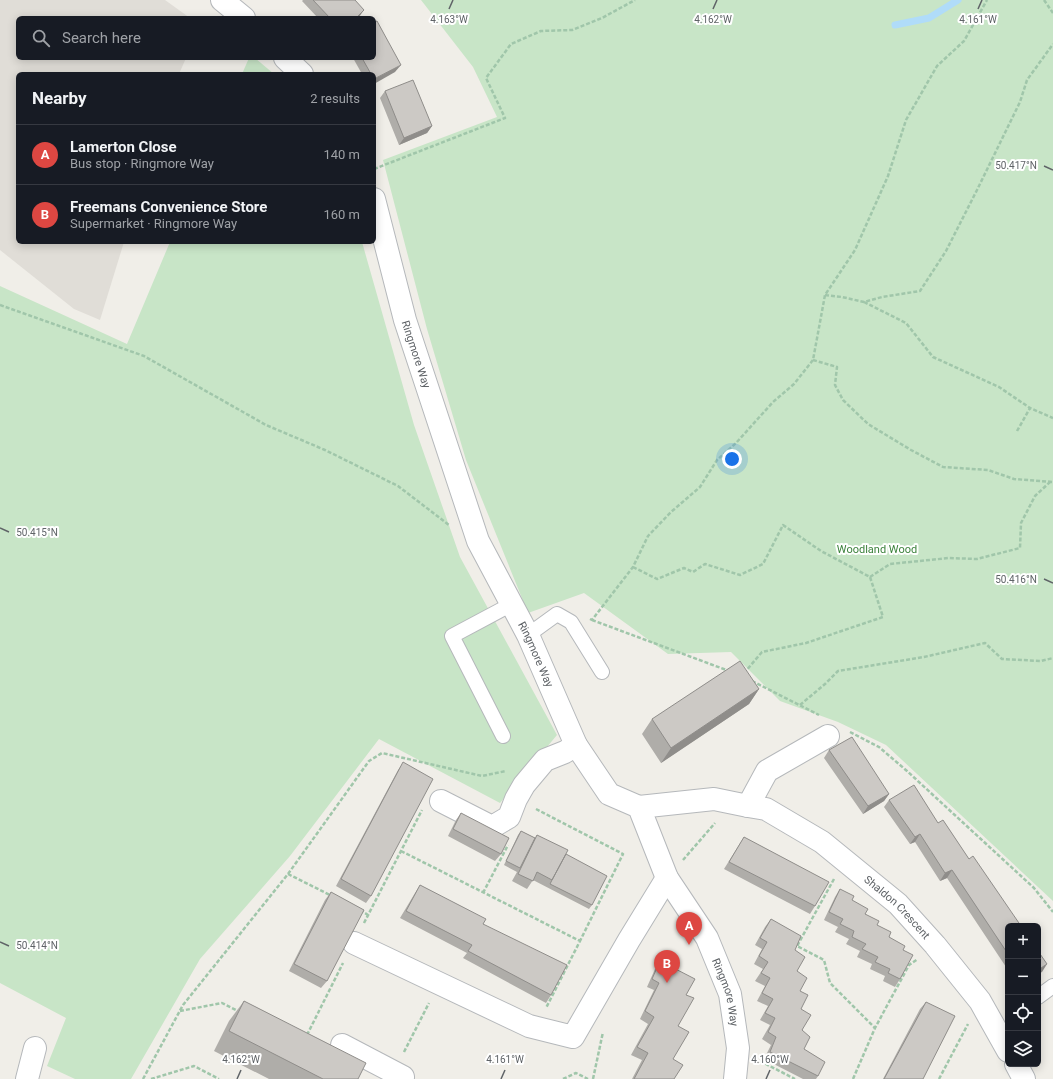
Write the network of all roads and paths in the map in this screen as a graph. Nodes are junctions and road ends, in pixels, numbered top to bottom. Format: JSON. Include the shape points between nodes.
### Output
{"nodes":[{"id":1,"x":222,"y":0,"type":"edge"},
{"id":2,"x":635,"y":0,"type":"edge"},
{"id":3,"x":987,"y":0,"type":"edge"},
{"id":4,"x":1044,"y":0,"type":"edge"},
{"id":5,"x":1053,"y":13,"type":"edge"},
{"id":6,"x":242,"y":16,"type":"edge"},
{"id":7,"x":1053,"y":44,"type":"edge"},
{"id":8,"x":287,"y":60,"type":"edge"},
{"id":9,"x":300,"y":72,"type":"edge"},
{"id":10,"x":376,"y":168,"type":"edge"},
{"id":11,"x":376,"y":207,"type":"edge"},
{"id":12,"x":825,"y":295,"type":"junction"},
{"id":13,"x":864,"y":302,"type":"junction"},
{"id":14,"x":0,"y":306,"type":"edge"},
{"id":15,"x":813,"y":360,"type":"junction"},
{"id":16,"x":1030,"y":408,"type":"junction"},
{"id":17,"x":1053,"y":418,"type":"edge"},
{"id":18,"x":1017,"y":431,"type":"dead end"},
{"id":19,"x":1052,"y":482,"type":"edge"},
{"id":20,"x":454,"y":530,"type":"dead end"},
{"id":21,"x":633,"y":567,"type":"junction"},
{"id":22,"x":870,"y":577,"type":"junction"},
{"id":23,"x":512,"y":604,"type":"junction"},
{"id":24,"x":586,"y":618,"type":"dead end"},
{"id":25,"x":592,"y":620,"type":"junction"},
{"id":26,"x":528,"y":635,"type":"junction"},
{"id":27,"x":1053,"y":658,"type":"edge"},
{"id":28,"x":602,"y":672,"type":"dead end"},
{"id":29,"x":734,"y":673,"type":"edge"},
{"id":30,"x":742,"y":676,"type":"edge"},
{"id":31,"x":748,"y":679,"type":"edge"},
{"id":32,"x":800,"y":706,"type":"junction"},
{"id":33,"x":832,"y":728,"type":"junction"},
{"id":34,"x":503,"y":736,"type":"dead end"},
{"id":35,"x":576,"y":745,"type":"junction"},
{"id":36,"x":510,"y":770,"type":"dead end"},
{"id":37,"x":516,"y":799,"type":"junction"},
{"id":38,"x":441,"y":801,"type":"joint"},
{"id":39,"x":740,"y":804,"type":"junction"},
{"id":40,"x":639,"y":808,"type":"junction"},
{"id":41,"x":511,"y":839,"type":"dead end"},
{"id":42,"x":401,"y":851,"type":"junction"},
{"id":43,"x":844,"y":860,"type":"junction"},
{"id":44,"x":288,"y":874,"type":"junction"},
{"id":45,"x":667,"y":878,"type":"junction"},
{"id":46,"x":482,"y":893,"type":"junction"},
{"id":47,"x":335,"y":898,"type":"edge"},
{"id":48,"x":355,"y":908,"type":"edge"},
{"id":49,"x":1053,"y":912,"type":"edge"},
{"id":50,"x":368,"y":915,"type":"junction"},
{"id":51,"x":580,"y":941,"type":"junction"},
{"id":52,"x":354,"y":943,"type":"junction"},
{"id":53,"x":910,"y":965,"type":"edge"},
{"id":54,"x":439,"y":983,"type":"junction"},
{"id":55,"x":1053,"y":986,"type":"edge"},
{"id":56,"x":1041,"y":995,"type":"edge"},
{"id":57,"x":980,"y":1001,"type":"junction"},
{"id":58,"x":180,"y":1011,"type":"junction"},
{"id":59,"x":242,"y":1013,"type":"edge"},
{"id":60,"x":535,"y":1027,"type":"junction"},
{"id":61,"x":875,"y":1028,"type":"junction"},
{"id":62,"x":1005,"y":1037,"type":"edge"},
{"id":63,"x":303,"y":1042,"type":"edge"},
{"id":64,"x":342,"y":1045,"type":"dead end"},
{"id":65,"x":34,"y":1048,"type":"dead end"},
{"id":66,"x":738,"y":1051,"type":"junction"},
{"id":67,"x":1018,"y":1067,"type":"edge"},
{"id":68,"x":401,"y":1077,"type":"edge"},
{"id":69,"x":27,"y":1079,"type":"edge"},
{"id":70,"x":143,"y":1079,"type":"edge"},
{"id":71,"x":151,"y":1079,"type":"edge"},
{"id":72,"x":219,"y":1079,"type":"edge"},
{"id":73,"x":563,"y":1079,"type":"edge"},
{"id":74,"x":588,"y":1079,"type":"edge"},
{"id":75,"x":735,"y":1079,"type":"edge"},
{"id":76,"x":795,"y":1079,"type":"edge"},
{"id":77,"x":853,"y":1079,"type":"edge"},
{"id":78,"x":939,"y":1079,"type":"edge"},
{"id":79,"x":1024,"y":1079,"type":"edge"}],
"edges":[{"from":1,"to":6,"type":"street"},
{"from":2,"to":10,"type":"path","via":[[602,18],[572,30],[541,31],[511,44],[486,78],[505,118]]},
{"from":3,"to":12,"type":"path","via":[[964,41],[937,66],[906,120],[888,176],[854,250]]},
{"from":4,"to":5,"type":"path"},
{"from":7,"to":13,"type":"path","via":[[1027,80],[1020,102],[974,197],[946,252],[920,292]]},
{"from":8,"to":9,"type":"street"},
{"from":11,"to":23,"type":"street","name":"Ringmore Way","via":[[405,320],[478,541]]},
{"from":12,"to":13,"type":"path"},
{"from":12,"to":15,"type":"path"},
{"from":13,"to":16,"type":"path","via":[[906,323],[933,357],[999,388]]},
{"from":14,"to":20,"type":"path","via":[[144,356],[266,425],[325,450],[398,486]]},
{"from":15,"to":19,"type":"path","via":[[837,367],[835,385],[843,400],[868,424],[943,467],[988,470],[1014,478]]},
{"from":15,"to":21,"type":"path","via":[[794,384],[772,402],[736,443],[717,460],[700,487],[648,536]]},
{"from":16,"to":17,"type":"path"},
{"from":16,"to":18,"type":"path"},
{"from":19,"to":22,"type":"path","via":[[1035,496],[1021,523],[1020,548],[977,559],[949,558],[890,564]]},
{"from":21,"to":22,"type":"path","via":[[657,578],[684,568],[693,572],[704,564],[740,575],[763,564],[784,525],[821,551]]},
{"from":21,"to":25,"type":"path"},
{"from":22,"to":30,"type":"path","via":[[883,616],[806,643],[762,652]]},
{"from":23,"to":26,"type":"street","name":"Ringmore Way"},
{"from":23,"to":34,"type":"lane","via":[[452,636]]},
{"from":24,"to":25,"type":"path"},
{"from":25,"to":29,"type":"path"},
{"from":26,"to":28,"type":"lane","via":[[557,614],[571,622]]},
{"from":26,"to":35,"type":"street","name":"Ringmore Way"},
{"from":27,"to":32,"type":"path","via":[[1041,661],[1002,659],[985,643],[924,657],[838,671]]},
{"from":31,"to":32,"type":"path"},
{"from":32,"to":33,"type":"path"},
{"from":33,"to":39,"type":"street","via":[[767,771]]},
{"from":33,"to":49,"type":"path","via":[[879,747],[1034,888]]},
{"from":35,"to":37,"type":"street","via":[[545,760]]},
{"from":35,"to":40,"type":"street","name":"Ringmore Way","via":[[609,794]]},
{"from":36,"to":44,"type":"path","via":[[482,776],[382,753],[369,761]]},
{"from":37,"to":38,"type":"street","via":[[509,816],[492,827]]},
{"from":37,"to":51,"type":"path","via":[[623,854]]},
{"from":38,"to":42,"type":"path","via":[[430,794]]},
{"from":39,"to":40,"type":"street","name":"Shaldon Crescent","via":[[714,799]]},
{"from":39,"to":43,"type":"street","name":"Shaldon Crescent","via":[[766,809],[822,842]]},
{"from":39,"to":45,"type":"path"},
{"from":40,"to":45,"type":"street","name":"Ringmore Way"},
{"from":41,"to":46,"type":"path"},
{"from":42,"to":46,"type":"path"},
{"from":42,"to":50,"type":"path"},
{"from":43,"to":57,"type":"street","name":"Shaldon Crescent","via":[[898,904]]},
{"from":43,"to":61,"type":"path","via":[[798,946],[824,960],[830,983]]},
{"from":44,"to":47,"type":"path"},
{"from":44,"to":58,"type":"path"},
{"from":45,"to":60,"type":"street","via":[[573,1037]]},
{"from":45,"to":66,"type":"street","name":"Ringmore Way","via":[[707,938],[730,994]]},
{"from":46,"to":51,"type":"path"},
{"from":48,"to":50,"type":"path"},
{"from":50,"to":52,"type":"path"},
{"from":51,"to":60,"type":"path"},
{"from":52,"to":54,"type":"street"},
{"from":52,"to":63,"type":"path"},
{"from":53,"to":61,"type":"path"},
{"from":54,"to":60,"type":"street"},
{"from":54,"to":68,"type":"path"},
{"from":55,"to":56,"type":"lane"},
{"from":57,"to":62,"type":"street","name":"Shaldon Crescent"},
{"from":57,"to":78,"type":"path"},
{"from":58,"to":59,"type":"path","via":[[222,1003]]},
{"from":58,"to":70,"type":"path"},
{"from":61,"to":77,"type":"path"},
{"from":64,"to":68,"type":"street"},
{"from":65,"to":69,"type":"street"},
{"from":66,"to":75,"type":"street","name":"Ringmore Way"},
{"from":66,"to":76,"type":"path"},
{"from":67,"to":79,"type":"street"},
{"from":71,"to":72,"type":"path","via":[[194,1066]]},
{"from":73,"to":74,"type":"path","via":[[576,1073]]}]}
